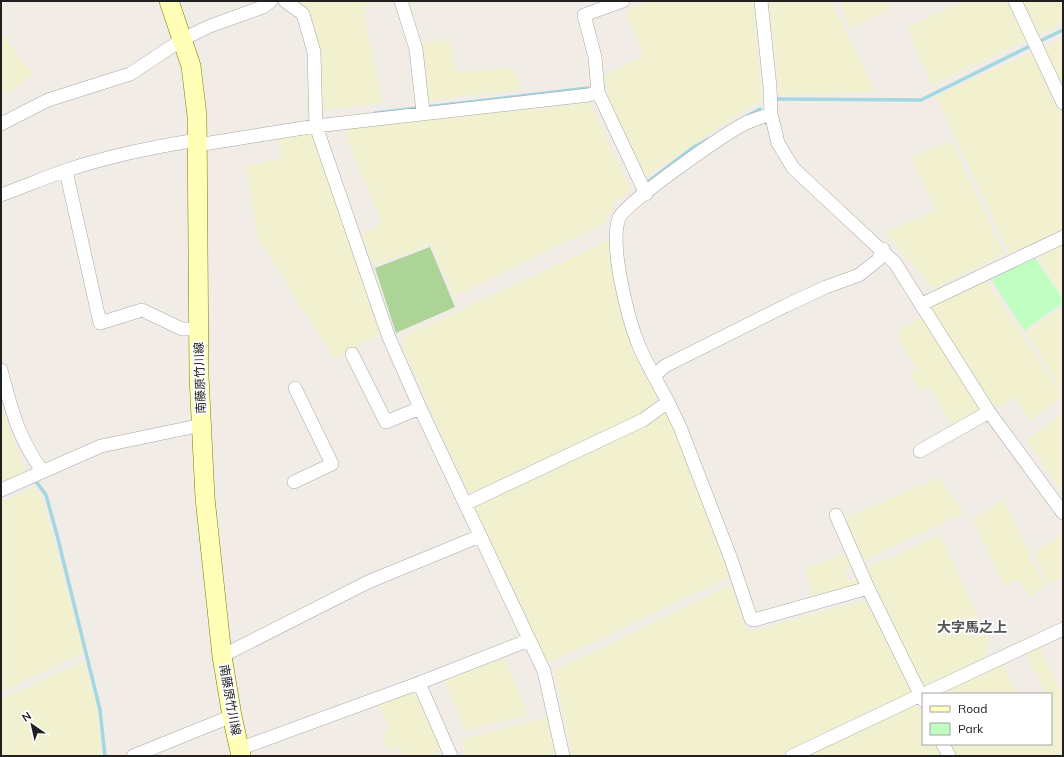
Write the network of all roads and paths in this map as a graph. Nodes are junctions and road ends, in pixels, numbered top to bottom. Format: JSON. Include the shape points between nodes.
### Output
{"nodes":[{"id":1,"x":169,"y":1,"type":"edge"},
{"id":2,"x":271,"y":1,"type":"edge"},
{"id":3,"x":286,"y":1,"type":"edge"},
{"id":4,"x":401,"y":1,"type":"edge"},
{"id":5,"x":623,"y":1,"type":"edge"},
{"id":6,"x":761,"y":1,"type":"edge"},
{"id":7,"x":1015,"y":1,"type":"edge"},
{"id":8,"x":600,"y":5,"type":"edge"},
{"id":9,"x":184,"y":39,"type":"junction"},
{"id":10,"x":594,"y":93,"type":"junction"},
{"id":11,"x":1063,"y":102,"type":"edge"},
{"id":12,"x":423,"y":109,"type":"junction"},
{"id":13,"x":771,"y":114,"type":"junction"},
{"id":14,"x":1,"y":124,"type":"edge"},
{"id":15,"x":316,"y":126,"type":"junction"},
{"id":16,"x":197,"y":143,"type":"junction"},
{"id":17,"x":66,"y":171,"type":"junction"},
{"id":18,"x":646,"y":194,"type":"junction"},
{"id":19,"x":1,"y":195,"type":"edge"},
{"id":20,"x":1063,"y":237,"type":"edge"},
{"id":21,"x":882,"y":250,"type":"junction"},
{"id":22,"x":922,"y":304,"type":"junction"},
{"id":23,"x":199,"y":329,"type":"junction"},
{"id":24,"x":352,"y":354,"type":"dead end"},
{"id":25,"x":1,"y":370,"type":"edge"},
{"id":26,"x":654,"y":376,"type":"junction"},
{"id":27,"x":295,"y":388,"type":"dead end"},
{"id":28,"x":668,"y":402,"type":"junction"},
{"id":29,"x":420,"y":408,"type":"junction"},
{"id":30,"x":989,"y":412,"type":"junction"},
{"id":31,"x":202,"y":425,"type":"junction"},
{"id":32,"x":920,"y":451,"type":"dead end"},
{"id":33,"x":42,"y":471,"type":"junction"},
{"id":34,"x":294,"y":482,"type":"dead end"},
{"id":35,"x":1,"y":490,"type":"edge"},
{"id":36,"x":465,"y":504,"type":"junction"},
{"id":37,"x":1063,"y":513,"type":"edge"},
{"id":38,"x":836,"y":515,"type":"dead end"},
{"id":39,"x":480,"y":536,"type":"junction"},
{"id":40,"x":868,"y":588,"type":"junction"},
{"id":41,"x":1063,"y":629,"type":"edge"},
{"id":42,"x":529,"y":640,"type":"junction"},
{"id":43,"x":222,"y":656,"type":"junction"},
{"id":44,"x":418,"y":683,"type":"junction"},
{"id":45,"x":929,"y":693,"type":"edge"},
{"id":46,"x":922,"y":694,"type":"edge"},
{"id":47,"x":922,"y":696,"type":"edge"},
{"id":48,"x":232,"y":716,"type":"junction"},
{"id":49,"x":944,"y":745,"type":"edge"},
{"id":50,"x":240,"y":753,"type":"edge"},
{"id":51,"x":133,"y":756,"type":"edge"},
{"id":52,"x":451,"y":756,"type":"edge"},
{"id":53,"x":563,"y":756,"type":"edge"},
{"id":54,"x":792,"y":756,"type":"edge"},
{"id":55,"x":949,"y":756,"type":"edge"}],
"edges":[{"from":1,"to":9,"type":"main road","name":"南藤原竹川線"},
{"from":2,"to":9,"type":"street","via":[[263,7],[210,26]]},
{"from":3,"to":15,"type":"street","via":[[304,14],[314,52]]},
{"from":4,"to":12,"type":"street","via":[[416,49]]},
{"from":5,"to":8,"type":"street"},
{"from":6,"to":13,"type":"street"},
{"from":7,"to":11,"type":"street"},
{"from":8,"to":10,"type":"street","via":[[584,15],[595,57]]},
{"from":9,"to":14,"type":"street","via":[[130,74],[48,100]]},
{"from":9,"to":16,"type":"main road","name":"南藤原竹川線","via":[[191,66],[197,116]]},
{"from":10,"to":12,"type":"street"},
{"from":10,"to":18,"type":"street"},
{"from":12,"to":15,"type":"street"},
{"from":13,"to":18,"type":"street","via":[[747,122],[690,159]]},
{"from":13,"to":21,"type":"street","via":[[778,143],[793,168]]},
{"from":15,"to":16,"type":"street"},
{"from":15,"to":29,"type":"street","via":[[388,335]]},
{"from":16,"to":17,"type":"street","via":[[154,147]]},
{"from":16,"to":23,"type":"main road","name":"南藤原竹川線"},
{"from":17,"to":19,"type":"street"},
{"from":17,"to":23,"type":"street","via":[[100,323],[142,310],[182,329]]},
{"from":18,"to":26,"type":"street","via":[[620,216],[616,232],[617,259],[639,346]]},
{"from":20,"to":22,"type":"street"},
{"from":21,"to":22,"type":"street","via":[[895,263]]},
{"from":21,"to":26,"type":"street","via":[[878,260],[859,275],[785,306],[665,366]]},
{"from":22,"to":30,"type":"street"},
{"from":23,"to":31,"type":"main road","name":"南藤原竹川線"},
{"from":24,"to":29,"type":"street","via":[[386,422]]},
{"from":25,"to":33,"type":"street","via":[[14,419],[27,449]]},
{"from":26,"to":28,"type":"street"},
{"from":27,"to":34,"type":"street","via":[[332,464]]},
{"from":28,"to":36,"type":"street","via":[[643,420]]},
{"from":28,"to":40,"type":"street","via":[[731,559],[751,619]]},
{"from":29,"to":36,"type":"street"},
{"from":30,"to":32,"type":"street"},
{"from":30,"to":37,"type":"street"},
{"from":31,"to":33,"type":"street","via":[[101,446]]},
{"from":31,"to":43,"type":"main road","name":"南藤原竹川線","via":[[205,498]]},
{"from":33,"to":35,"type":"street"},
{"from":36,"to":39,"type":"street"},
{"from":38,"to":40,"type":"street"},
{"from":39,"to":42,"type":"street"},
{"from":39,"to":43,"type":"street","via":[[368,582]]},
{"from":40,"to":46,"type":"street"},
{"from":41,"to":45,"type":"street"},
{"from":42,"to":44,"type":"street"},
{"from":42,"to":53,"type":"street","via":[[544,671]]},
{"from":43,"to":48,"type":"main road","name":"南藤原竹川線"},
{"from":44,"to":50,"type":"street"},
{"from":44,"to":52,"type":"street"},
{"from":47,"to":54,"type":"street"},
{"from":48,"to":50,"type":"main road","name":"南藤原竹川線"},
{"from":48,"to":51,"type":"street"},
{"from":49,"to":55,"type":"street"}]}
